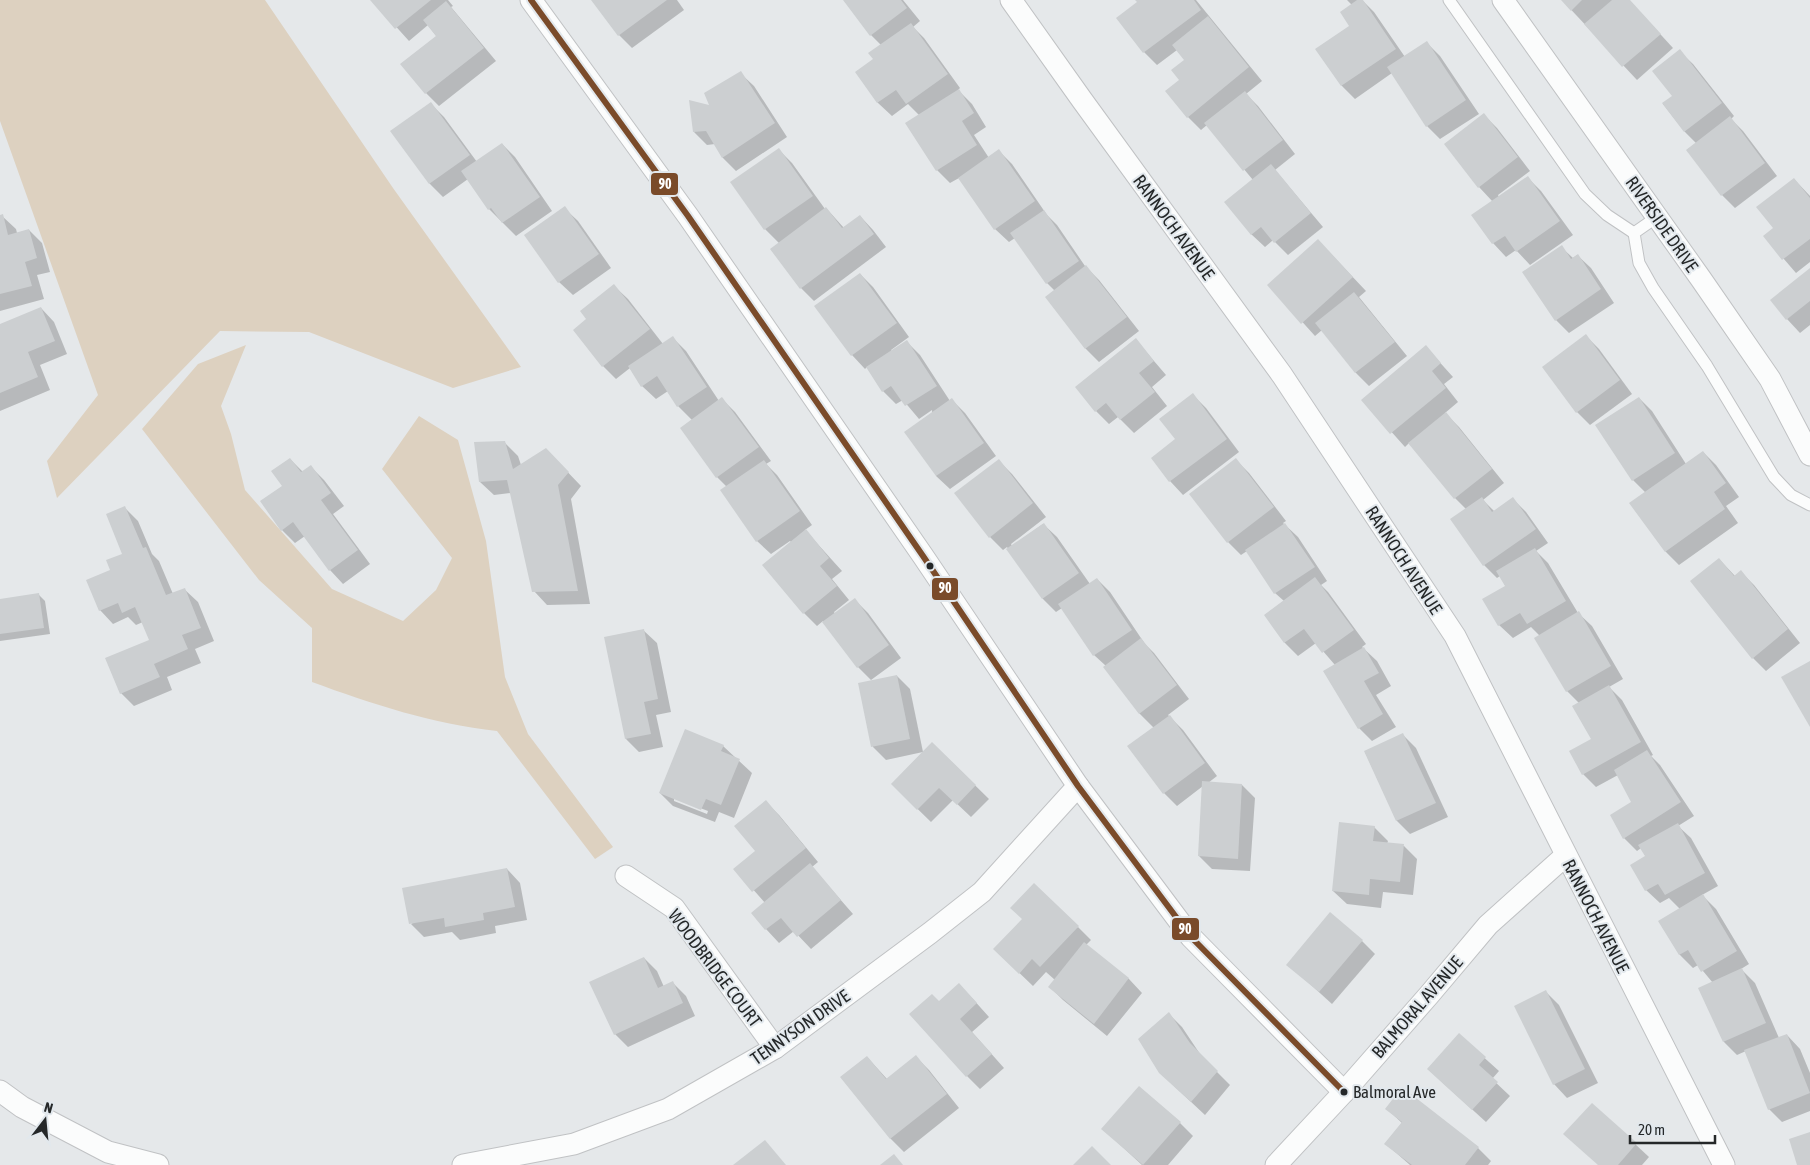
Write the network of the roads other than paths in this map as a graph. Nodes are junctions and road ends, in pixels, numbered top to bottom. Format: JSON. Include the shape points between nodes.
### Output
{"nodes":[{"id":1,"x":531,"y":0,"type":"edge"},
{"id":2,"x":1011,"y":0,"type":"edge"},
{"id":3,"x":1449,"y":0,"type":"edge"},
{"id":4,"x":1503,"y":0,"type":"edge"},
{"id":5,"x":1657,"y":217,"type":"junction"},
{"id":6,"x":1634,"y":233,"type":"junction"},
{"id":7,"x":1810,"y":455,"type":"edge"},
{"id":8,"x":1810,"y":505,"type":"edge"},
{"id":9,"x":1078,"y":786,"type":"junction"},
{"id":10,"x":1565,"y":856,"type":"junction"},
{"id":11,"x":626,"y":876,"type":"dead end"},
{"id":12,"x":775,"y":1048,"type":"junction"},
{"id":13,"x":0,"y":1091,"type":"edge"},
{"id":14,"x":1344,"y":1092,"type":"junction"},
{"id":15,"x":498,"y":1162,"type":"edge"},
{"id":16,"x":158,"y":1165,"type":"edge"},
{"id":17,"x":464,"y":1165,"type":"edge"},
{"id":18,"x":1276,"y":1165,"type":"edge"},
{"id":19,"x":1724,"y":1165,"type":"edge"}],
"edges":[{"from":1,"to":9,"type":"street","via":[[688,216]]},
{"from":2,"to":10,"type":"street","name":"RANNOCH AVENUE","via":[[1282,375],[1454,636]]},
{"from":3,"to":6,"type":"lane","via":[[1585,194],[1607,215]]},
{"from":4,"to":5,"type":"street","name":"RIVERSIDE DRIVE"},
{"from":5,"to":6,"type":"lane"},
{"from":5,"to":7,"type":"street","name":"RIVERSIDE DRIVE","via":[[1770,379]]},
{"from":6,"to":8,"type":"lane","via":[[1639,262],[1653,288],[1707,366],[1774,477],[1791,495]]},
{"from":9,"to":12,"type":"street","name":"TENNYSON DRIVE","via":[[982,892]]},
{"from":9,"to":14,"type":"street","via":[[1191,937]]},
{"from":10,"to":14,"type":"street","name":"BALMORAL AVENUE","via":[[1488,925]]},
{"from":10,"to":19,"type":"street","name":"RANNOCH AVENUE"},
{"from":11,"to":12,"type":"street","name":"WOODBRIDGE COURT","via":[[674,908]]},
{"from":12,"to":15,"type":"street","name":"TENNYSON DRIVE","via":[[668,1109],[574,1144]]},
{"from":13,"to":16,"type":"street","via":[[22,1107],[108,1152]]},
{"from":14,"to":18,"type":"street","name":"BALMORAL AVENUE"},
{"from":15,"to":17,"type":"street","name":"TENNYSON DRIVE"}]}
